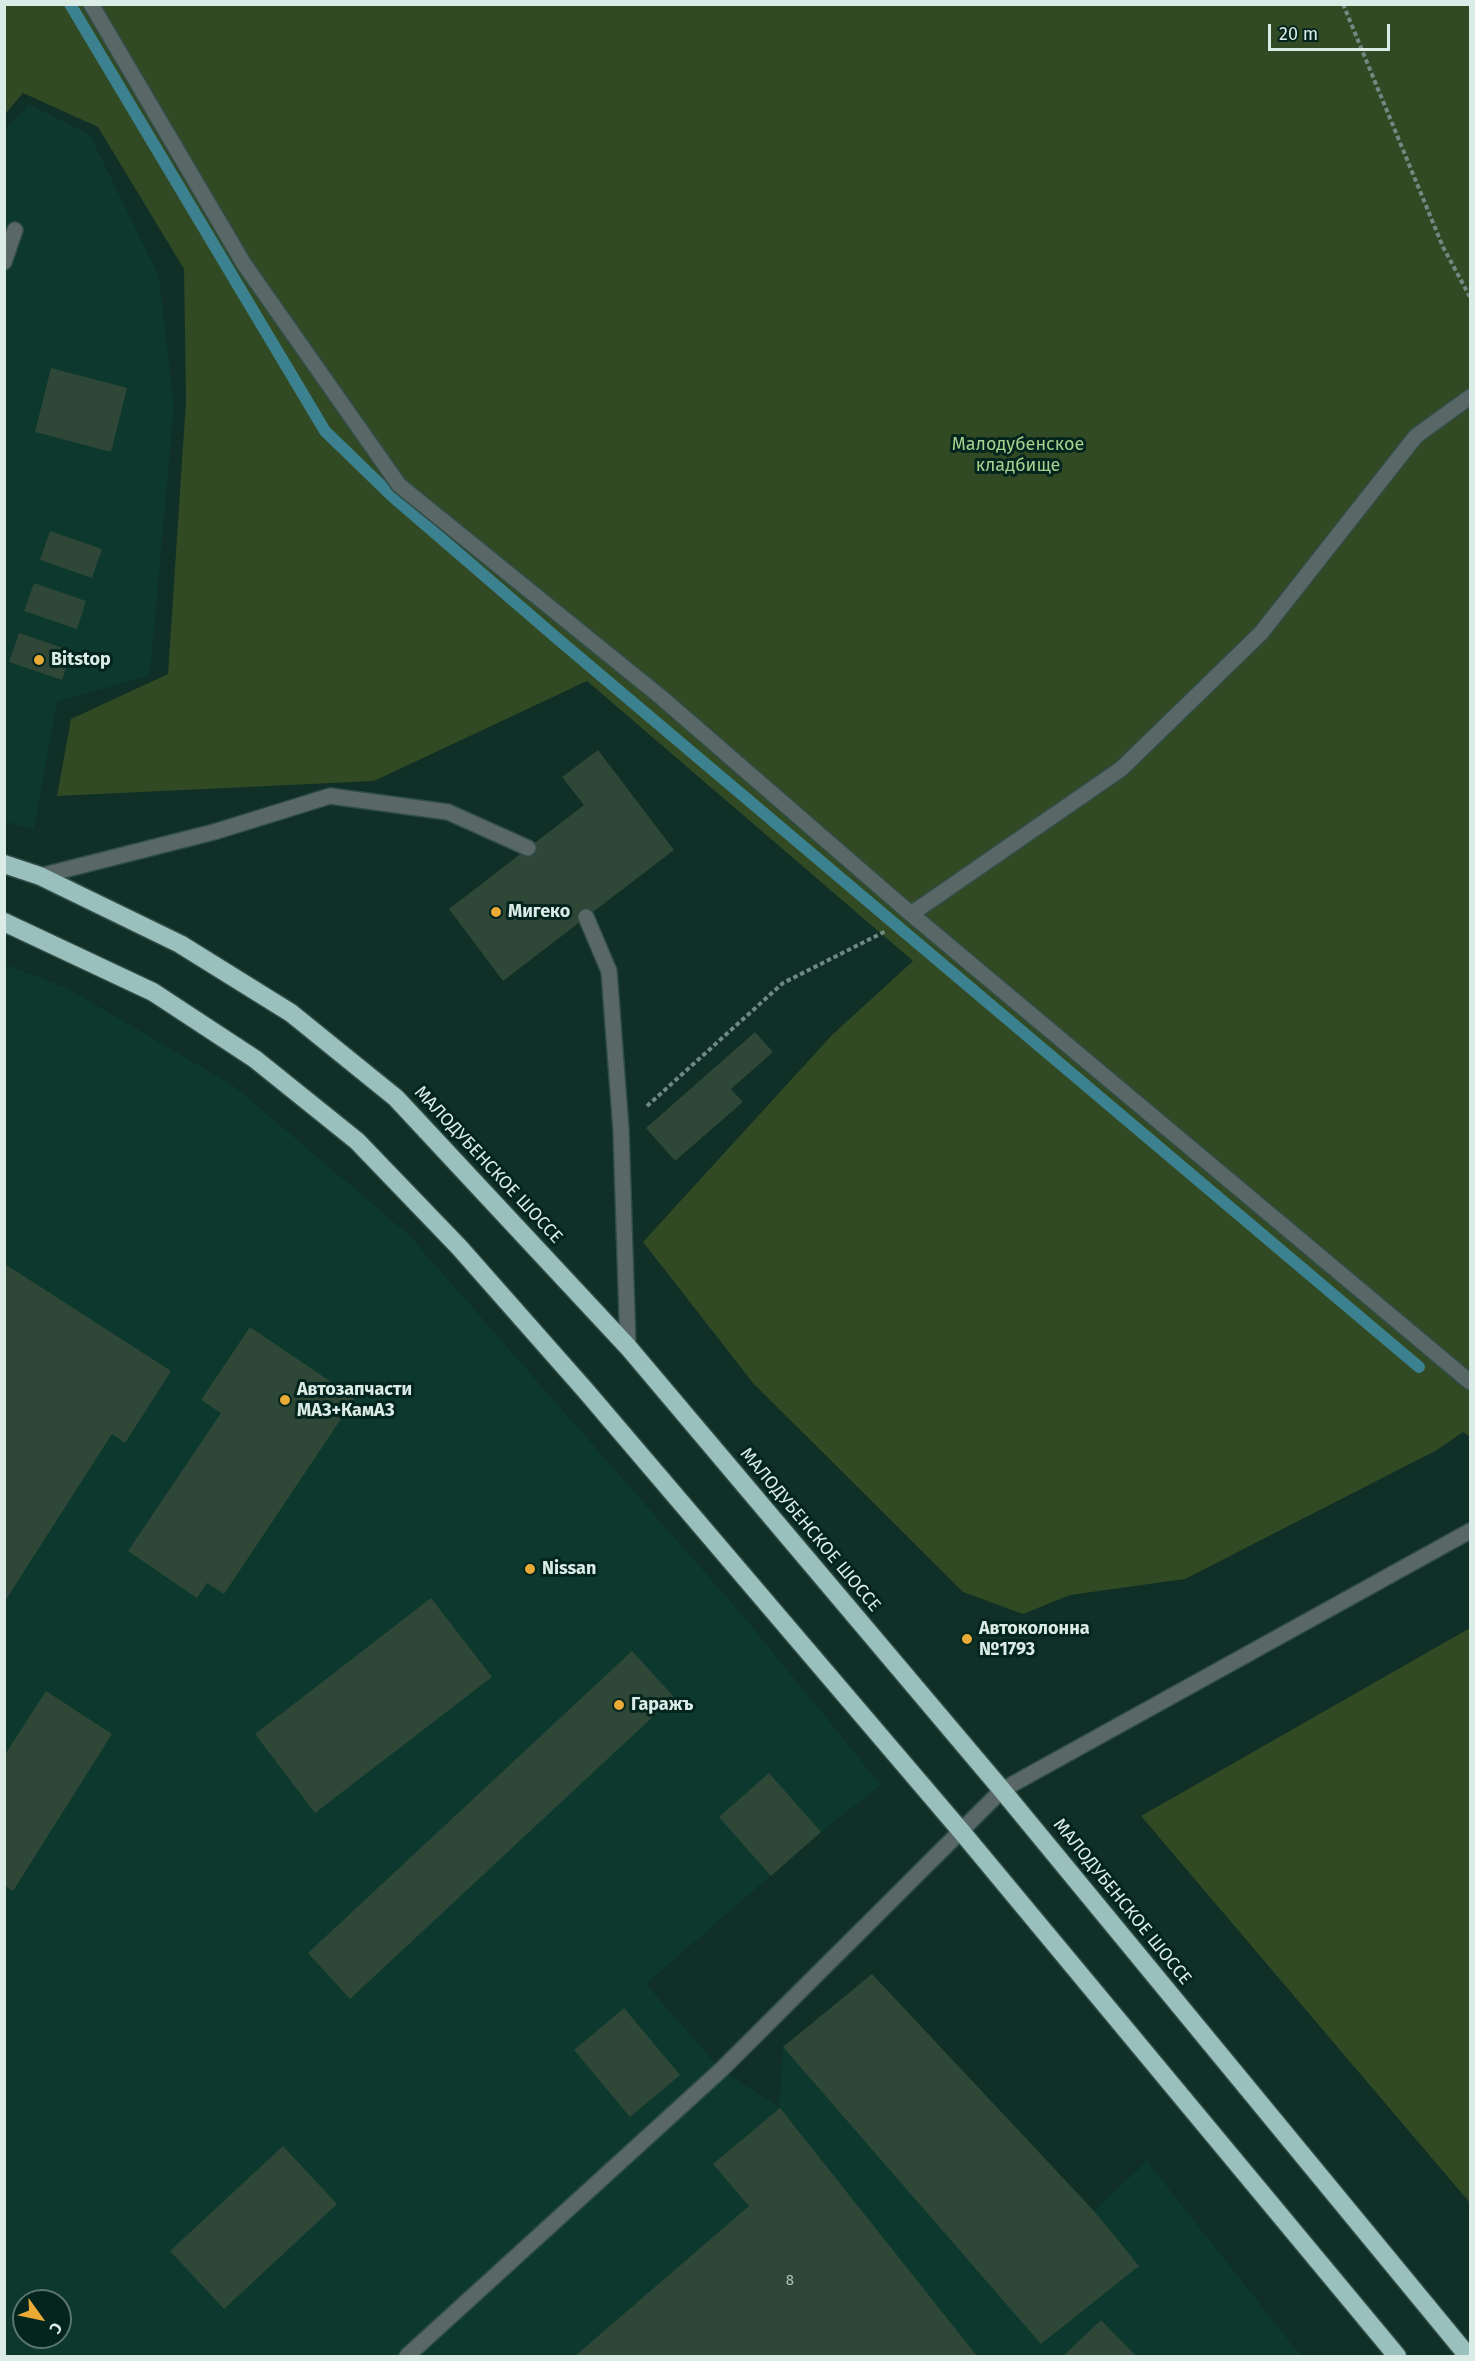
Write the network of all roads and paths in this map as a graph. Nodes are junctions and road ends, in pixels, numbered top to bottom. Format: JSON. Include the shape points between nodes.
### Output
{"nodes":[{"id":1,"x":91,"y":4,"type":"edge"},
{"id":2,"x":1343,"y":4,"type":"edge"},
{"id":3,"x":15,"y":230,"type":"dead end"},
{"id":4,"x":4,"y":262,"type":"edge"},
{"id":5,"x":1470,"y":297,"type":"edge"},
{"id":6,"x":1470,"y":397,"type":"edge"},
{"id":7,"x":528,"y":848,"type":"dead end"},
{"id":8,"x":4,"y":864,"type":"edge"},
{"id":9,"x":40,"y":876,"type":"junction"},
{"id":10,"x":912,"y":914,"type":"junction"},
{"id":11,"x":586,"y":917,"type":"dead end"},
{"id":12,"x":4,"y":922,"type":"edge"},
{"id":13,"x":886,"y":931,"type":"dead end"},
{"id":14,"x":621,"y":1130,"type":"junction"},
{"id":15,"x":628,"y":1347,"type":"junction"},
{"id":16,"x":1470,"y":1382,"type":"edge"},
{"id":17,"x":1470,"y":1531,"type":"edge"},
{"id":18,"x":1002,"y":1790,"type":"junction"},
{"id":19,"x":961,"y":1831,"type":"junction"},
{"id":20,"x":408,"y":2356,"type":"edge"},
{"id":21,"x":1398,"y":2356,"type":"edge"},
{"id":22,"x":1468,"y":2356,"type":"edge"}],
"edges":[{"from":1,"to":10,"type":"lane","via":[[244,264],[399,485],[662,698]]},
{"from":2,"to":5,"type":"path","via":[[1443,247]]},
{"from":3,"to":4,"type":"lane"},
{"from":6,"to":10,"type":"lane","via":[[1416,435],[1261,633],[1121,769]]},
{"from":7,"to":9,"type":"lane","via":[[448,812],[330,796],[214,832]]},
{"from":8,"to":9,"type":"highway","name":"МАЛОДУБЕНСКОЕ ШОССЕ"},
{"from":9,"to":15,"type":"highway","name":"МАЛОДУБЕНСКОЕ ШОССЕ","via":[[180,944],[300,1020],[396,1098]]},
{"from":10,"to":16,"type":"lane"},
{"from":11,"to":14,"type":"lane","via":[[609,971]]},
{"from":12,"to":19,"type":"highway","via":[[153,992],[255,1059],[357,1141],[459,1247],[586,1391]]},
{"from":13,"to":14,"type":"path","via":[[783,983]]},
{"from":14,"to":15,"type":"lane"},
{"from":15,"to":18,"type":"highway","name":"МАЛОДУБЕНСКОЕ ШОССЕ"},
{"from":17,"to":18,"type":"lane"},
{"from":18,"to":19,"type":"lane"},
{"from":18,"to":22,"type":"highway","name":"МАЛОДУБЕНСКОЕ ШОССЕ"},
{"from":19,"to":20,"type":"lane","via":[[721,2070]]},
{"from":19,"to":21,"type":"highway"}]}
